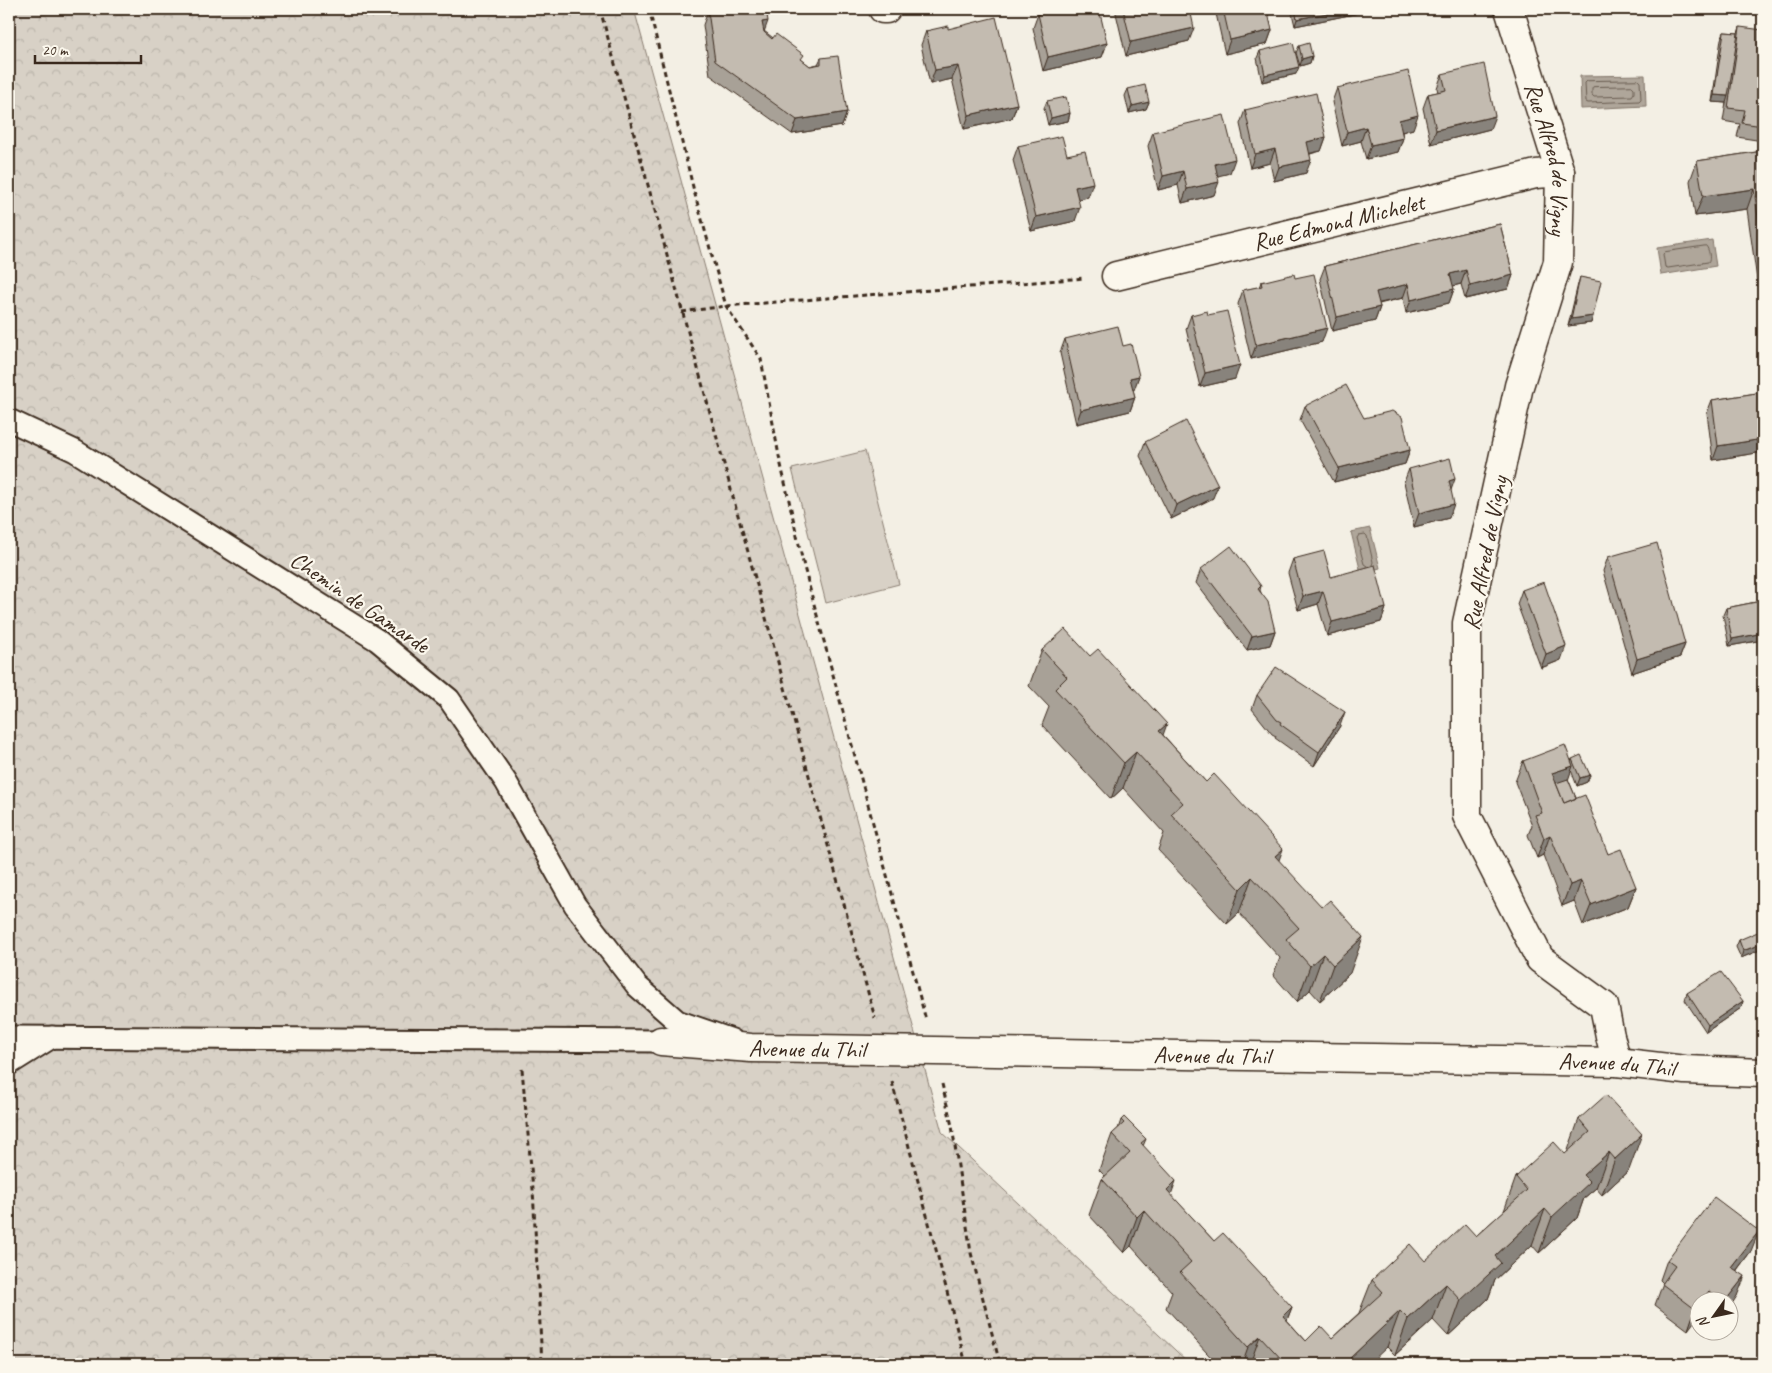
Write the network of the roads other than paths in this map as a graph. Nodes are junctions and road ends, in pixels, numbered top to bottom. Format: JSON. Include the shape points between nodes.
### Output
{"nodes":[{"id":1,"x":1509,"y":9,"type":"edge"},
{"id":2,"x":1560,"y":172,"type":"junction"},
{"id":3,"x":1116,"y":276,"type":"road end"},
{"id":4,"x":9,"y":420,"type":"edge"},
{"id":5,"x":9,"y":1037,"type":"edge"},
{"id":6,"x":52,"y":1037,"type":"junction"},
{"id":7,"x":662,"y":1041,"type":"joint"},
{"id":8,"x":751,"y":1048,"type":"junction"},
{"id":9,"x":1617,"y":1062,"type":"junction"},
{"id":10,"x":9,"y":1064,"type":"edge"},
{"id":11,"x":1763,"y":1073,"type":"edge"}],
"edges":[{"from":1,"to":2,"type":"street","name":"Rue Alfred de Vigny"},
{"from":2,"to":3,"type":"street","name":"Rue Edmond Michelet","via":[[1536,174]]},
{"from":2,"to":9,"type":"street","name":"Rue Alfred de Vigny","via":[[1558,262],[1518,386],[1468,623],[1467,816],[1540,958],[1604,1006]]},
{"from":4,"to":8,"type":"lane","name":"Chemin de Gamarde","via":[[75,450],[378,640],[449,699],[506,782],[575,905],[637,986],[678,1020]]},
{"from":5,"to":6,"type":"lane"},
{"from":6,"to":7,"type":"lane"},
{"from":6,"to":10,"type":"lane"},
{"from":7,"to":8,"type":"street","name":"Avenue du Thil"},
{"from":8,"to":9,"type":"street","name":"Avenue du Thil"},
{"from":9,"to":11,"type":"street","name":"Avenue du Thil","via":[[1685,1070]]}]}
